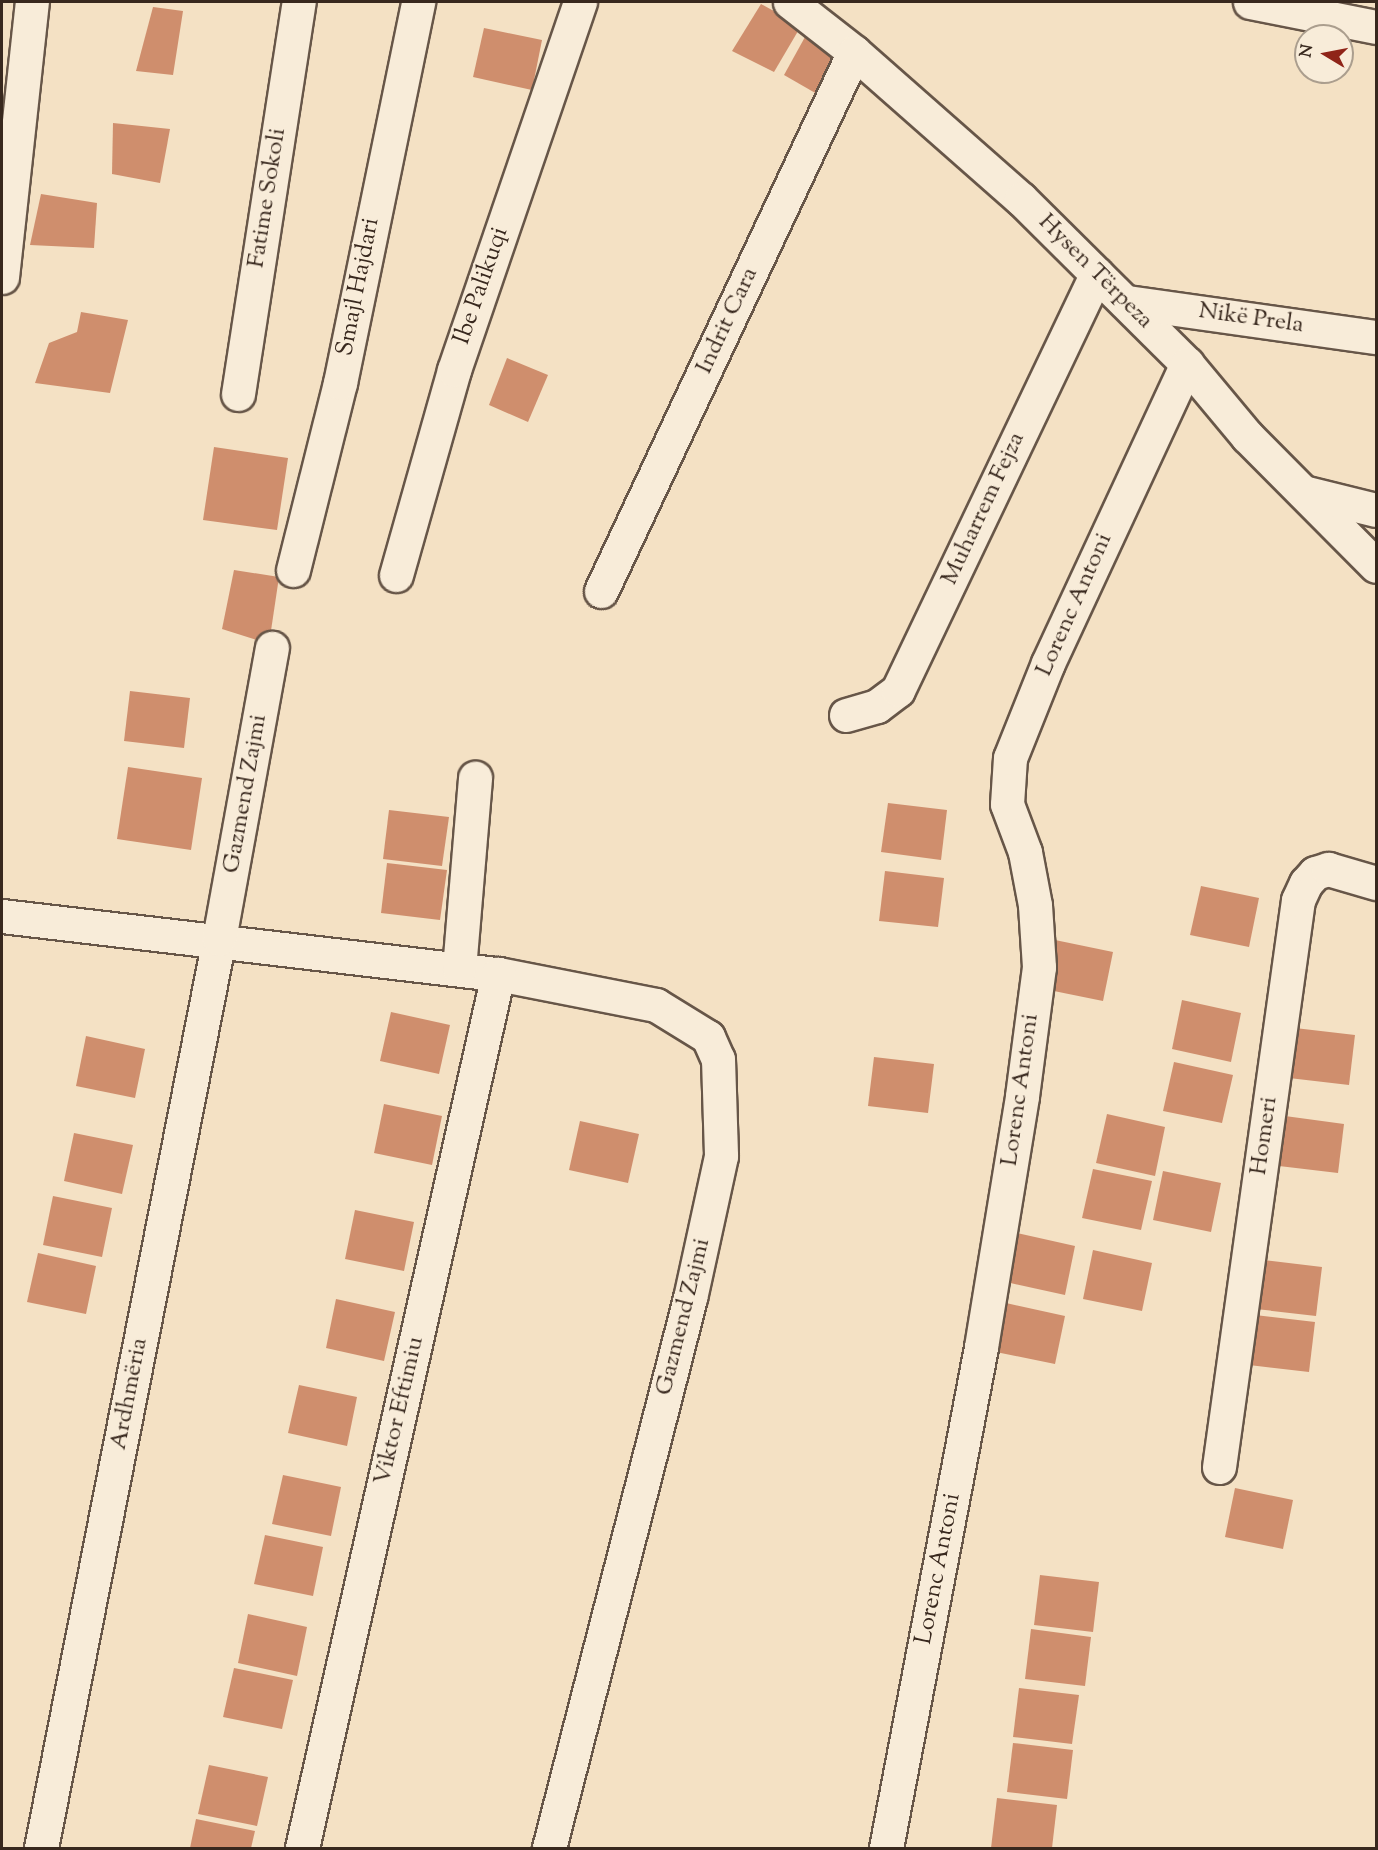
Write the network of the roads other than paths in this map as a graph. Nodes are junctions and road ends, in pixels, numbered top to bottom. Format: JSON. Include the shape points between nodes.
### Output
{"nodes":[{"id":1,"x":32,"y":2,"type":"edge"},
{"id":2,"x":299,"y":2,"type":"edge"},
{"id":3,"x":418,"y":2,"type":"edge"},
{"id":4,"x":580,"y":2,"type":"edge"},
{"id":5,"x":790,"y":2,"type":"edge"},
{"id":6,"x":1250,"y":2,"type":"edge"},
{"id":7,"x":1377,"y":27,"type":"edge"},
{"id":8,"x":854,"y":52,"type":"junction"},
{"id":9,"x":1096,"y":274,"type":"junction"},
{"id":10,"x":2,"y":276,"type":"edge"},
{"id":11,"x":1126,"y":302,"type":"junction"},
{"id":12,"x":1377,"y":337,"type":"edge"},
{"id":13,"x":1187,"y":364,"type":"junction"},
{"id":14,"x":238,"y":394,"type":"dead end"},
{"id":15,"x":1304,"y":492,"type":"junction"},
{"id":16,"x":1377,"y":510,"type":"edge"},
{"id":17,"x":1377,"y":566,"type":"edge"},
{"id":18,"x":293,"y":570,"type":"dead end"},
{"id":19,"x":396,"y":575,"type":"dead end"},
{"id":20,"x":602,"y":591,"type":"dead end"},
{"id":21,"x":272,"y":648,"type":"dead end"},
{"id":22,"x":846,"y":715,"type":"dead end"},
{"id":23,"x":475,"y":778,"type":"dead end"},
{"id":24,"x":1377,"y":883,"type":"edge"},
{"id":25,"x":2,"y":916,"type":"edge"},
{"id":26,"x":219,"y":939,"type":"junction"},
{"id":27,"x":459,"y":969,"type":"junction"},
{"id":28,"x":498,"y":974,"type":"junction"},
{"id":29,"x":1218,"y":1467,"type":"dead end"},
{"id":30,"x":41,"y":1848,"type":"edge"},
{"id":31,"x":302,"y":1848,"type":"edge"},
{"id":32,"x":549,"y":1848,"type":"edge"},
{"id":33,"x":886,"y":1848,"type":"edge"}],
"edges":[{"from":1,"to":10,"type":"street"},
{"from":2,"to":14,"type":"street","name":"Fatime Sokoli"},
{"from":3,"to":18,"type":"street","name":"Smajl Hajdari","via":[[340,383]]},
{"from":4,"to":19,"type":"street","name":"Ibe Palikuqi","via":[[454,370]]},
{"from":5,"to":8,"type":"street","name":"Hysen Tërpeza"},
{"from":6,"to":7,"type":"street"},
{"from":8,"to":9,"type":"street","name":"Hysen Tërpeza","via":[[1021,199]]},
{"from":8,"to":20,"type":"street","name":"Indrit Cara"},
{"from":9,"to":11,"type":"street","name":"Hysen Tërpeza"},
{"from":9,"to":22,"type":"street","name":"Muharrem Fejza","via":[[898,690],[878,706]]},
{"from":11,"to":12,"type":"street","name":"Nikë Prela"},
{"from":11,"to":13,"type":"street","name":"Hysen Tërpeza"},
{"from":13,"to":15,"type":"street","name":"Hysen Tërpeza","via":[[1247,436]]},
{"from":13,"to":33,"type":"street","name":"Lorenc Antoni","via":[[1048,663],[1010,758],[1007,804],[1025,852],[1035,905],[1039,967],[981,1347]]},
{"from":15,"to":16,"type":"street"},
{"from":15,"to":17,"type":"street","name":"Hysen Tërpeza"},
{"from":21,"to":26,"type":"street","name":"Gazmend Zajmi"},
{"from":23,"to":27,"type":"street"},
{"from":24,"to":29,"type":"street","name":"Homeri","via":[[1328,869],[1315,873],[1306,882],[1298,900]]},
{"from":25,"to":26,"type":"street","name":"Gazmend Zajmi"},
{"from":26,"to":27,"type":"street","name":"Gazmend Zajmi"},
{"from":26,"to":30,"type":"street","name":"Ardhmëria"},
{"from":27,"to":28,"type":"street","name":"Gazmend Zajmi"},
{"from":28,"to":31,"type":"street","name":"Viktor Eftimiu"},
{"from":28,"to":32,"type":"street","name":"Gazmend Zajmi","via":[[656,1005],[708,1037],[718,1059],[721,1156],[697,1265]]}]}
